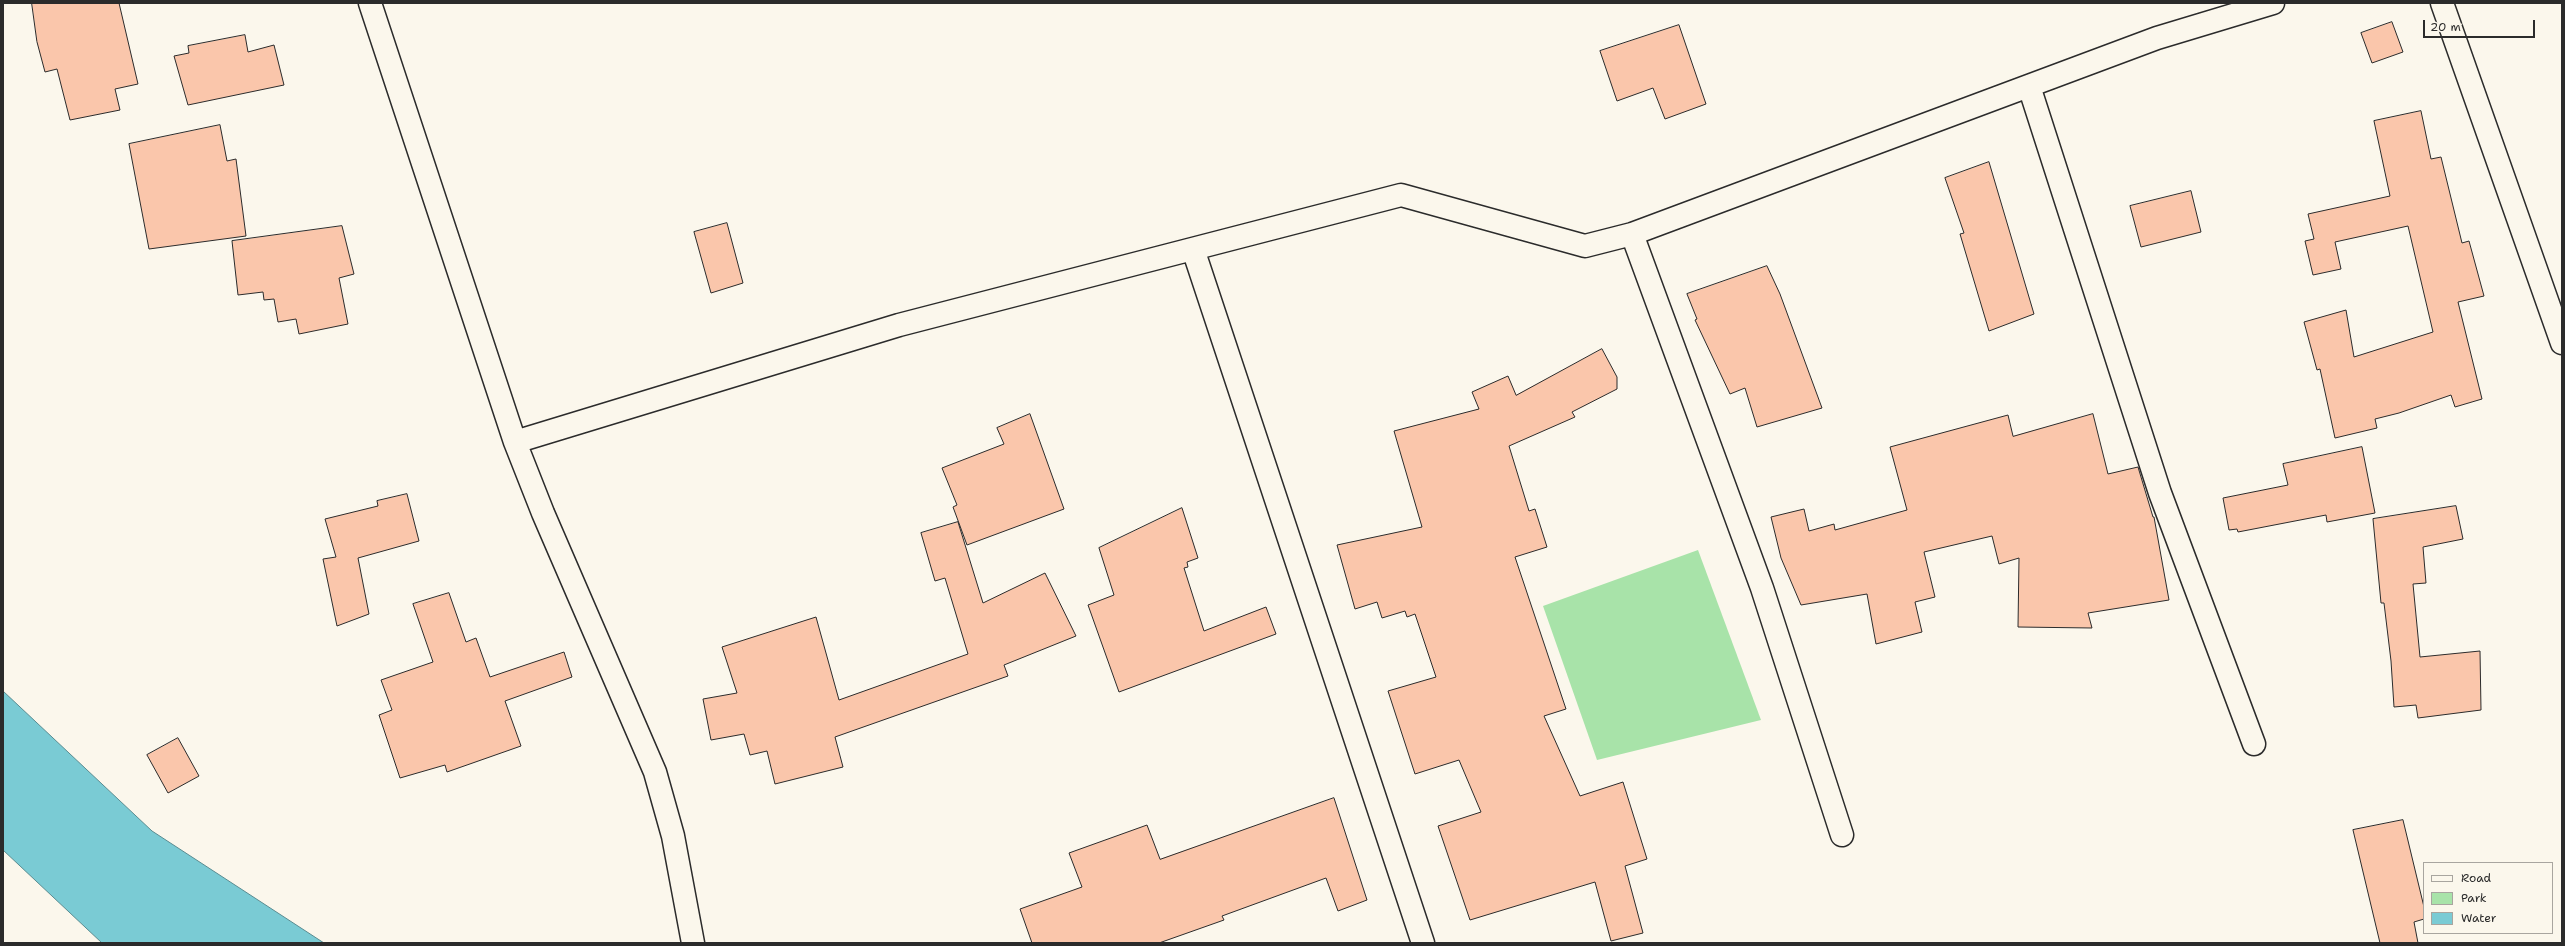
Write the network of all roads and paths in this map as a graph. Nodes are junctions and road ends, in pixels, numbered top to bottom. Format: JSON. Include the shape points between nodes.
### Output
{"nodes":[{"id":1,"x":370,"y":3,"type":"edge"},
{"id":2,"x":2273,"y":3,"type":"edge"},
{"id":3,"x":2442,"y":3,"type":"edge"},
{"id":4,"x":2029,"y":86,"type":"junction"},
{"id":5,"x":1632,"y":234,"type":"junction"},
{"id":6,"x":1193,"y":249,"type":"junction"},
{"id":7,"x":2562,"y":343,"type":"edge"},
{"id":8,"x":515,"y":442,"type":"junction"},
{"id":9,"x":2254,"y":744,"type":"dead end"},
{"id":10,"x":1842,"y":835,"type":"dead end"},
{"id":11,"x":693,"y":943,"type":"edge"},
{"id":12,"x":1423,"y":943,"type":"edge"}],
"edges":[{"from":1,"to":8,"type":"street"},
{"from":2,"to":4,"type":"street","via":[[2157,38]]},
{"from":3,"to":7,"type":"street"},
{"from":4,"to":5,"type":"street"},
{"from":4,"to":9,"type":"street","via":[[2160,493]]},
{"from":5,"to":6,"type":"street","via":[[1585,246],[1401,195]]},
{"from":5,"to":10,"type":"street","via":[[1762,588]]},
{"from":6,"to":8,"type":"street","via":[[899,325]]},
{"from":6,"to":12,"type":"street"},
{"from":8,"to":11,"type":"street","via":[[655,772],[673,836]]}]}
